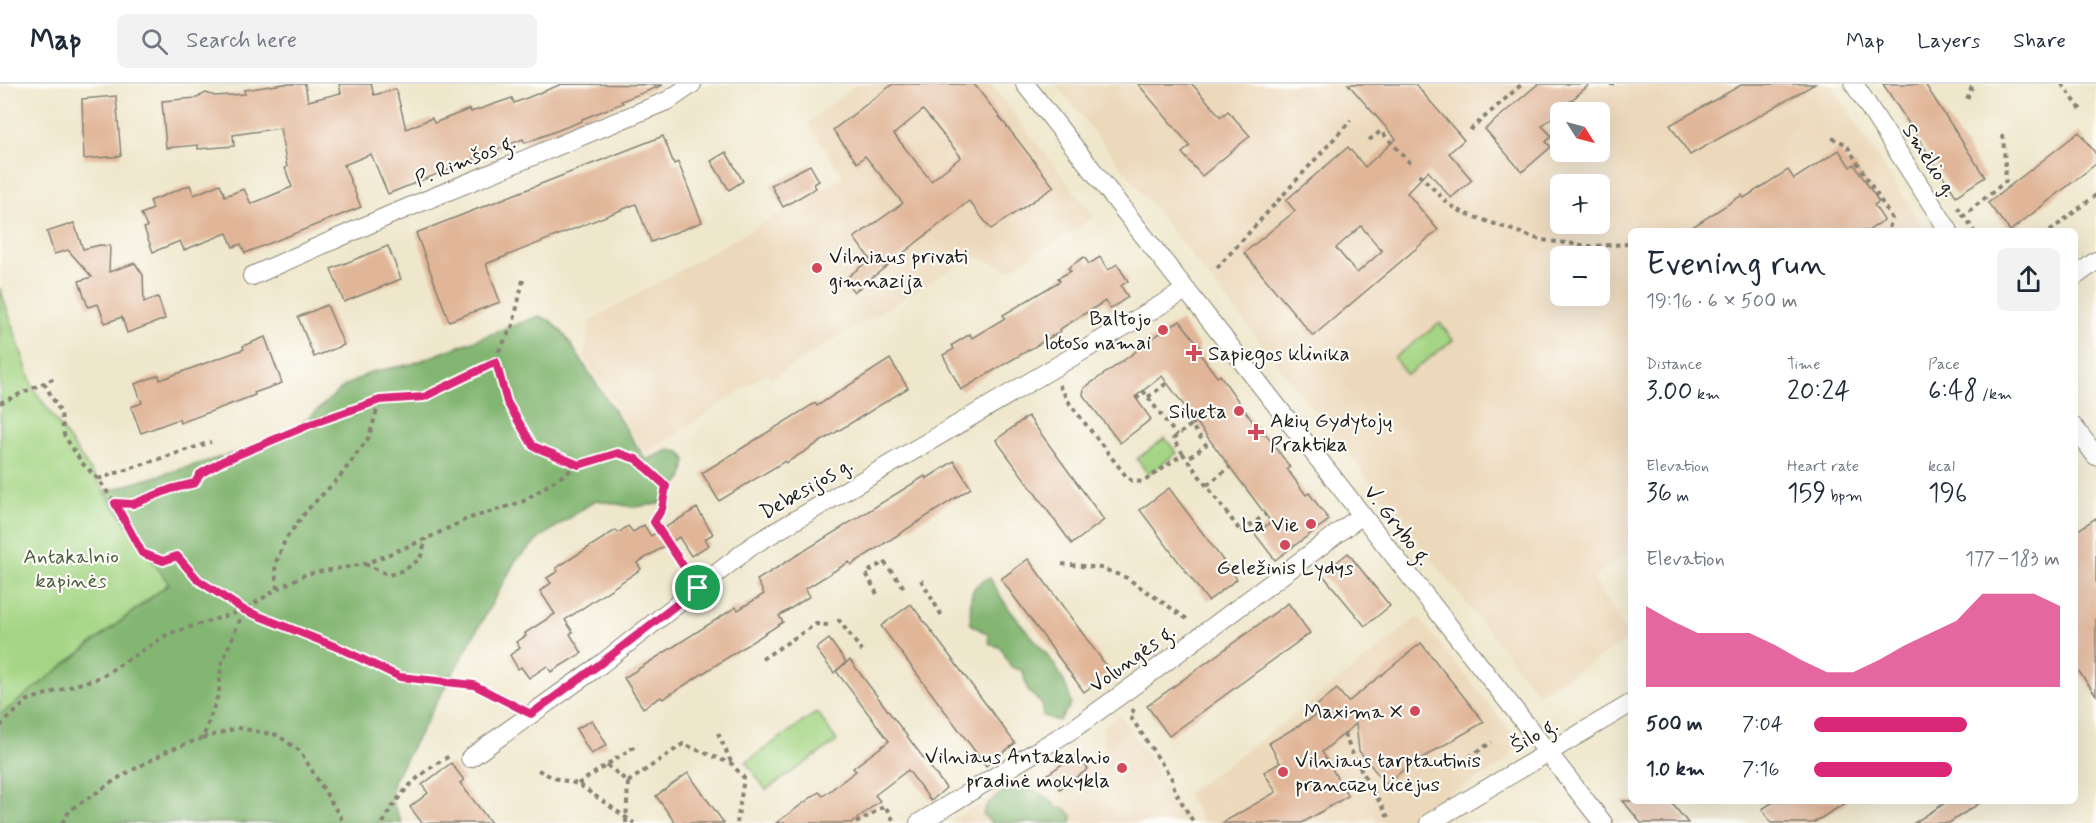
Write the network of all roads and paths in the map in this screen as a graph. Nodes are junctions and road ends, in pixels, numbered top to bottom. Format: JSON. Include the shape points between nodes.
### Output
{"nodes":[{"id":1,"x":692,"y":84,"type":"edge"},
{"id":2,"x":1025,"y":84,"type":"edge"},
{"id":3,"x":1521,"y":84,"type":"edge"},
{"id":4,"x":1854,"y":84,"type":"edge"},
{"id":5,"x":1973,"y":84,"type":"edge"},
{"id":6,"x":2062,"y":84,"type":"edge"},
{"id":7,"x":1967,"y":99,"type":"dead end"},
{"id":8,"x":2082,"y":111,"type":"dead end"},
{"id":9,"x":1351,"y":120,"type":"dead end"},
{"id":10,"x":1470,"y":130,"type":"dead end"},
{"id":11,"x":2003,"y":134,"type":"dead end"},
{"id":12,"x":1832,"y":138,"type":"dead end"},
{"id":13,"x":1369,"y":140,"type":"dead end"},
{"id":14,"x":1410,"y":163,"type":"dead end"},
{"id":15,"x":1419,"y":174,"type":"dead end"},
{"id":16,"x":2096,"y":195,"type":"edge"},
{"id":17,"x":1889,"y":228,"type":"edge"},
{"id":18,"x":1947,"y":228,"type":"edge"},
{"id":19,"x":1950,"y":228,"type":"edge"},
{"id":20,"x":2054,"y":228,"type":"edge"},
{"id":21,"x":1628,"y":244,"type":"edge"},
{"id":22,"x":2096,"y":261,"type":"edge"},
{"id":23,"x":1217,"y":268,"type":"dead end"},
{"id":24,"x":2078,"y":274,"type":"edge"},
{"id":25,"x":252,"y":276,"type":"dead end"},
{"id":26,"x":523,"y":280,"type":"dead end"},
{"id":27,"x":1186,"y":290,"type":"junction"},
{"id":28,"x":496,"y":362,"type":"junction"},
{"id":29,"x":1050,"y":371,"type":"junction"},
{"id":30,"x":55,"y":378,"type":"dead end"},
{"id":31,"x":44,"y":383,"type":"junction"},
{"id":32,"x":1167,"y":383,"type":"dead end"},
{"id":33,"x":1148,"y":397,"type":"junction"},
{"id":34,"x":1136,"y":399,"type":"dead end"},
{"id":35,"x":380,"y":400,"type":"junction"},
{"id":36,"x":0,"y":403,"type":"edge"},
{"id":37,"x":1196,"y":421,"type":"dead end"},
{"id":38,"x":1191,"y":425,"type":"junction"},
{"id":39,"x":1177,"y":436,"type":"junction"},
{"id":40,"x":2078,"y":436,"type":"edge"},
{"id":41,"x":211,"y":442,"type":"dead end"},
{"id":42,"x":1183,"y":454,"type":"junction"},
{"id":43,"x":2096,"y":456,"type":"edge"},
{"id":44,"x":1187,"y":459,"type":"junction"},
{"id":45,"x":579,"y":465,"type":"junction"},
{"id":46,"x":1230,"y":467,"type":"dead end"},
{"id":47,"x":98,"y":479,"type":"junction"},
{"id":48,"x":1207,"y":484,"type":"junction"},
{"id":49,"x":115,"y":503,"type":"junction"},
{"id":50,"x":1266,"y":514,"type":"dead end"},
{"id":51,"x":1362,"y":515,"type":"junction"},
{"id":52,"x":426,"y":539,"type":"junction"},
{"id":53,"x":365,"y":564,"type":"junction"},
{"id":54,"x":1062,"y":564,"type":"dead end"},
{"id":55,"x":921,"y":580,"type":"dead end"},
{"id":56,"x":698,"y":588,"type":"junction"},
{"id":57,"x":277,"y":589,"type":"junction"},
{"id":58,"x":906,"y":590,"type":"dead end"},
{"id":59,"x":877,"y":594,"type":"dead end"},
{"id":60,"x":244,"y":610,"type":"junction"},
{"id":61,"x":943,"y":618,"type":"dead end"},
{"id":62,"x":838,"y":619,"type":"dead end"},
{"id":63,"x":828,"y":625,"type":"dead end"},
{"id":64,"x":1206,"y":632,"type":"junction"},
{"id":65,"x":865,"y":655,"type":"dead end"},
{"id":66,"x":762,"y":659,"type":"dead end"},
{"id":67,"x":1628,"y":705,"type":"edge"},
{"id":68,"x":1134,"y":709,"type":"dead end"},
{"id":69,"x":531,"y":714,"type":"junction"},
{"id":70,"x":0,"y":726,"type":"edge"},
{"id":71,"x":718,"y":733,"type":"dead end"},
{"id":72,"x":1344,"y":734,"type":"dead end"},
{"id":73,"x":203,"y":738,"type":"junction"},
{"id":74,"x":1492,"y":742,"type":"dead end"},
{"id":75,"x":638,"y":744,"type":"dead end"},
{"id":76,"x":1547,"y":754,"type":"junction"},
{"id":77,"x":1468,"y":757,"type":"dead end"},
{"id":78,"x":470,"y":758,"type":"joint"},
{"id":79,"x":732,"y":764,"type":"junction"},
{"id":80,"x":607,"y":765,"type":"junction"},
{"id":81,"x":538,"y":770,"type":"dead end"},
{"id":82,"x":628,"y":782,"type":"junction"},
{"id":83,"x":578,"y":784,"type":"junction"},
{"id":84,"x":1388,"y":817,"type":"dead end"},
{"id":85,"x":626,"y":820,"type":"edge"},
{"id":86,"x":384,"y":821,"type":"edge"},
{"id":87,"x":62,"y":823,"type":"edge"},
{"id":88,"x":344,"y":823,"type":"edge"},
{"id":89,"x":634,"y":823,"type":"edge"},
{"id":90,"x":737,"y":823,"type":"edge"},
{"id":91,"x":856,"y":823,"type":"edge"},
{"id":92,"x":895,"y":823,"type":"edge"},
{"id":93,"x":919,"y":823,"type":"edge"},
{"id":94,"x":1194,"y":823,"type":"edge"},
{"id":95,"x":1429,"y":823,"type":"edge"},
{"id":96,"x":1603,"y":823,"type":"edge"}],
"edges":[{"from":1,"to":25,"type":"street","name":"P. Rimšos g.","via":[[669,100]]},
{"from":2,"to":27,"type":"street","name":"V. Grybo g."},
{"from":3,"to":10,"type":"path"},
{"from":4,"to":18,"type":"street","name":"Smėlio g."},
{"from":5,"to":7,"type":"path"},
{"from":6,"to":8,"type":"path"},
{"from":9,"to":23,"type":"path"},
{"from":11,"to":19,"type":"path","via":[[2006,182]]},
{"from":12,"to":17,"type":"path","via":[[1846,144],[1892,219]]},
{"from":13,"to":14,"type":"path","via":[[1380,131]]},
{"from":15,"to":21,"type":"path","via":[[1448,204],[1466,214],[1541,240],[1590,246]]},
{"from":16,"to":20,"type":"path"},
{"from":22,"to":24,"type":"street"},
{"from":26,"to":28,"type":"path","via":[[513,325]]},
{"from":27,"to":29,"type":"street","name":"Debesijos g."},
{"from":27,"to":51,"type":"street","name":"V. Grybo g."},
{"from":28,"to":35,"type":"path","via":[[424,397]]},
{"from":28,"to":45,"type":"path","via":[[507,402],[533,446]]},
{"from":29,"to":42,"type":"path","via":[[1070,404],[1132,481],[1143,482]]},
{"from":29,"to":56,"type":"street","name":"Debesijos g.","via":[[753,545]]},
{"from":30,"to":31,"type":"path"},
{"from":31,"to":36,"type":"path"},
{"from":31,"to":47,"type":"path","via":[[61,413],[64,435]]},
{"from":32,"to":33,"type":"path"},
{"from":33,"to":34,"type":"path","via":[[1144,392]]},
{"from":33,"to":39,"type":"path"},
{"from":35,"to":49,"type":"path","via":[[223,461],[200,474],[195,483],[133,504]]},
{"from":35,"to":57,"type":"path","via":[[369,437],[285,540],[275,565]]},
{"from":37,"to":38,"type":"path"},
{"from":38,"to":39,"type":"path"},
{"from":38,"to":44,"type":"path","via":[[1206,445]]},
{"from":39,"to":42,"type":"path","via":[[1173,439]]},
{"from":40,"to":43,"type":"street"},
{"from":41,"to":47,"type":"path"},
{"from":42,"to":44,"type":"path"},
{"from":44,"to":48,"type":"path"},
{"from":45,"to":52,"type":"path","via":[[522,502],[467,519]]},
{"from":45,"to":56,"type":"path","via":[[618,453],[636,459],[666,486],[662,509],[654,522]]},
{"from":46,"to":48,"type":"path"},
{"from":47,"to":49,"type":"path"},
{"from":48,"to":50,"type":"path","via":[[1242,532]]},
{"from":49,"to":60,"type":"path","via":[[142,553],[163,561],[177,556],[198,580]]},
{"from":51,"to":64,"type":"street","name":"Volungės g."},
{"from":51,"to":76,"type":"street","name":"V. Grybo g."},
{"from":52,"to":53,"type":"path"},
{"from":52,"to":53,"type":"path","via":[[420,559],[404,570],[389,575]]},
{"from":53,"to":57,"type":"path","via":[[306,573]]},
{"from":54,"to":64,"type":"path","via":[[1101,568],[1127,578]]},
{"from":55,"to":61,"type":"path"},
{"from":56,"to":69,"type":"street","name":"Debesijos g."},
{"from":57,"to":60,"type":"path"},
{"from":58,"to":59,"type":"path","via":[[884,562],[866,573]]},
{"from":60,"to":69,"type":"path","via":[[400,677],[474,685]]},
{"from":60,"to":70,"type":"path","via":[[168,634],[101,677],[27,700]]},
{"from":60,"to":73,"type":"path","via":[[221,665],[219,692]]},
{"from":62,"to":65,"type":"path"},
{"from":63,"to":66,"type":"path","via":[[816,624]]},
{"from":64,"to":93,"type":"street","name":"Volungės g.","via":[[1076,727]]},
{"from":67,"to":76,"type":"street","name":"Šilo g."},
{"from":68,"to":94,"type":"path","via":[[1131,716],[1172,779]]},
{"from":69,"to":78,"type":"street","name":"Debesijos g."},
{"from":71,"to":79,"type":"path"},
{"from":72,"to":84,"type":"path"},
{"from":73,"to":87,"type":"path","via":[[169,750],[120,777],[70,810]]},
{"from":73,"to":88,"type":"path","via":[[238,728],[277,735],[300,751]]},
{"from":74,"to":77,"type":"path"},
{"from":75,"to":80,"type":"path"},
{"from":76,"to":95,"type":"street","name":"Šilo g."},
{"from":76,"to":96,"type":"street","name":"V. Grybo g."},
{"from":78,"to":86,"type":"path","via":[[457,753],[442,760],[402,793]]},
{"from":79,"to":82,"type":"path","via":[[683,744]]},
{"from":79,"to":90,"type":"path","via":[[744,778]]},
{"from":80,"to":82,"type":"path"},
{"from":80,"to":83,"type":"path"},
{"from":81,"to":83,"type":"path"},
{"from":82,"to":85,"type":"path"},
{"from":83,"to":85,"type":"path"},
{"from":85,"to":89,"type":"path"},
{"from":91,"to":92,"type":"path","via":[[885,806]]}]}
